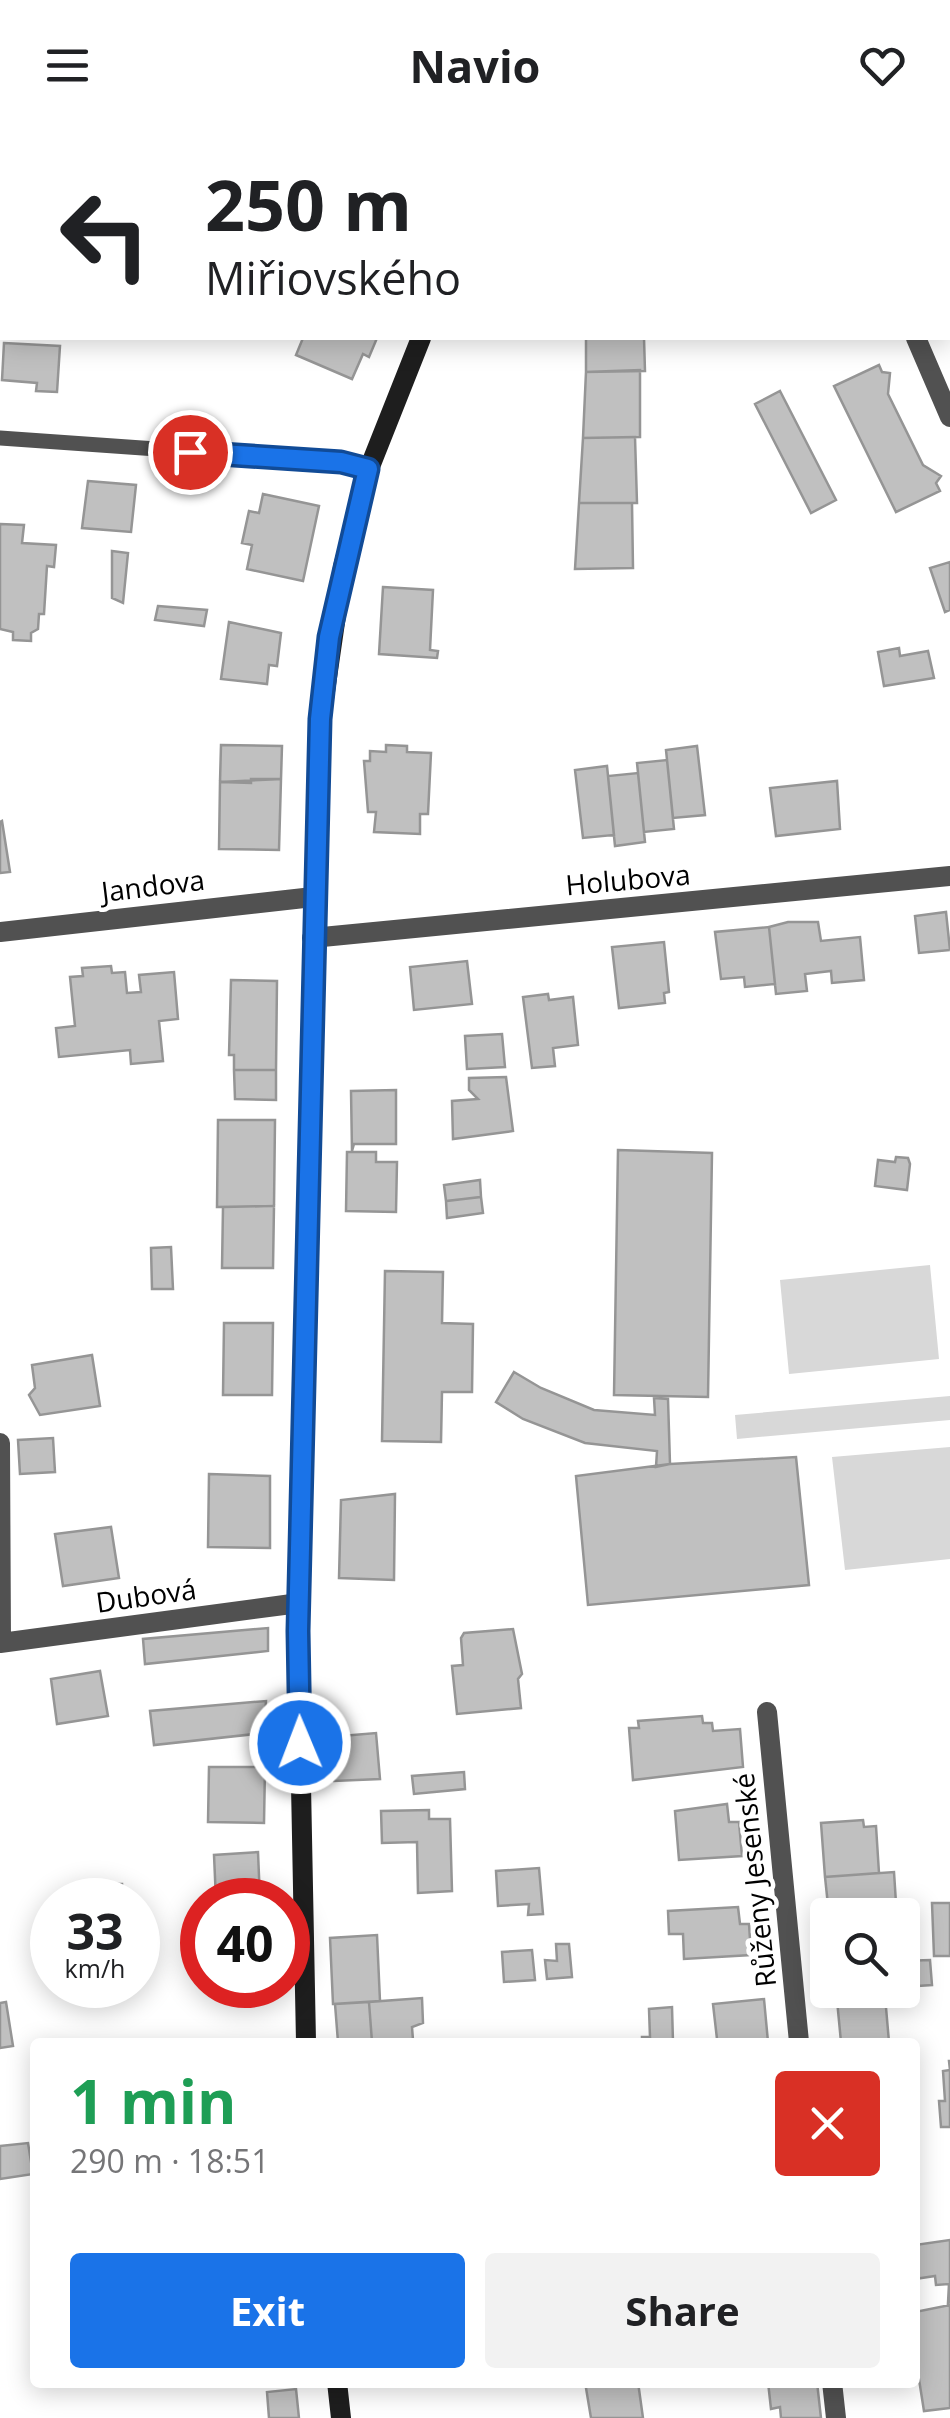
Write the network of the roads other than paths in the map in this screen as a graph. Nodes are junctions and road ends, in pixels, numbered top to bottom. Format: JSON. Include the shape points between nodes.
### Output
{"nodes":[{"id":1,"x":420,"y":340,"type":"edge"},
{"id":2,"x":917,"y":340,"type":"edge"},
{"id":3,"x":950,"y":417,"type":"edge"},
{"id":4,"x":0,"y":438,"type":"edge"},
{"id":5,"x":368,"y":469,"type":"junction"},
{"id":6,"x":950,"y":876,"type":"edge"},
{"id":7,"x":313,"y":897,"type":"junction"},
{"id":8,"x":0,"y":932,"type":"edge"},
{"id":9,"x":312,"y":938,"type":"junction"},
{"id":10,"x":0,"y":1443,"type":"edge"},
{"id":11,"x":299,"y":1603,"type":"junction"},
{"id":12,"x":1,"y":1643,"type":"edge"},
{"id":13,"x":767,"y":1712,"type":"dead end"},
{"id":14,"x":306,"y":2038,"type":"edge"},
{"id":15,"x":799,"y":2038,"type":"edge"},
{"id":16,"x":338,"y":2388,"type":"edge"},
{"id":17,"x":833,"y":2388,"type":"edge"},
{"id":18,"x":341,"y":2418,"type":"edge"},
{"id":19,"x":836,"y":2418,"type":"edge"}],
"edges":[{"from":1,"to":5,"type":"street"},
{"from":2,"to":3,"type":"street"},
{"from":4,"to":5,"type":"lane"},
{"from":5,"to":7,"type":"street","via":[[329,637]]},
{"from":6,"to":9,"type":"street","name":"Holubova"},
{"from":7,"to":8,"type":"street","name":"Jandova"},
{"from":7,"to":9,"type":"street"},
{"from":9,"to":11,"type":"street"},
{"from":10,"to":12,"type":"street"},
{"from":11,"to":12,"type":"street","name":"Dubová"},
{"from":11,"to":14,"type":"street"},
{"from":13,"to":15,"type":"street","name":"Růženy Jesenské"},
{"from":16,"to":18,"type":"street"},
{"from":17,"to":19,"type":"street"}]}
